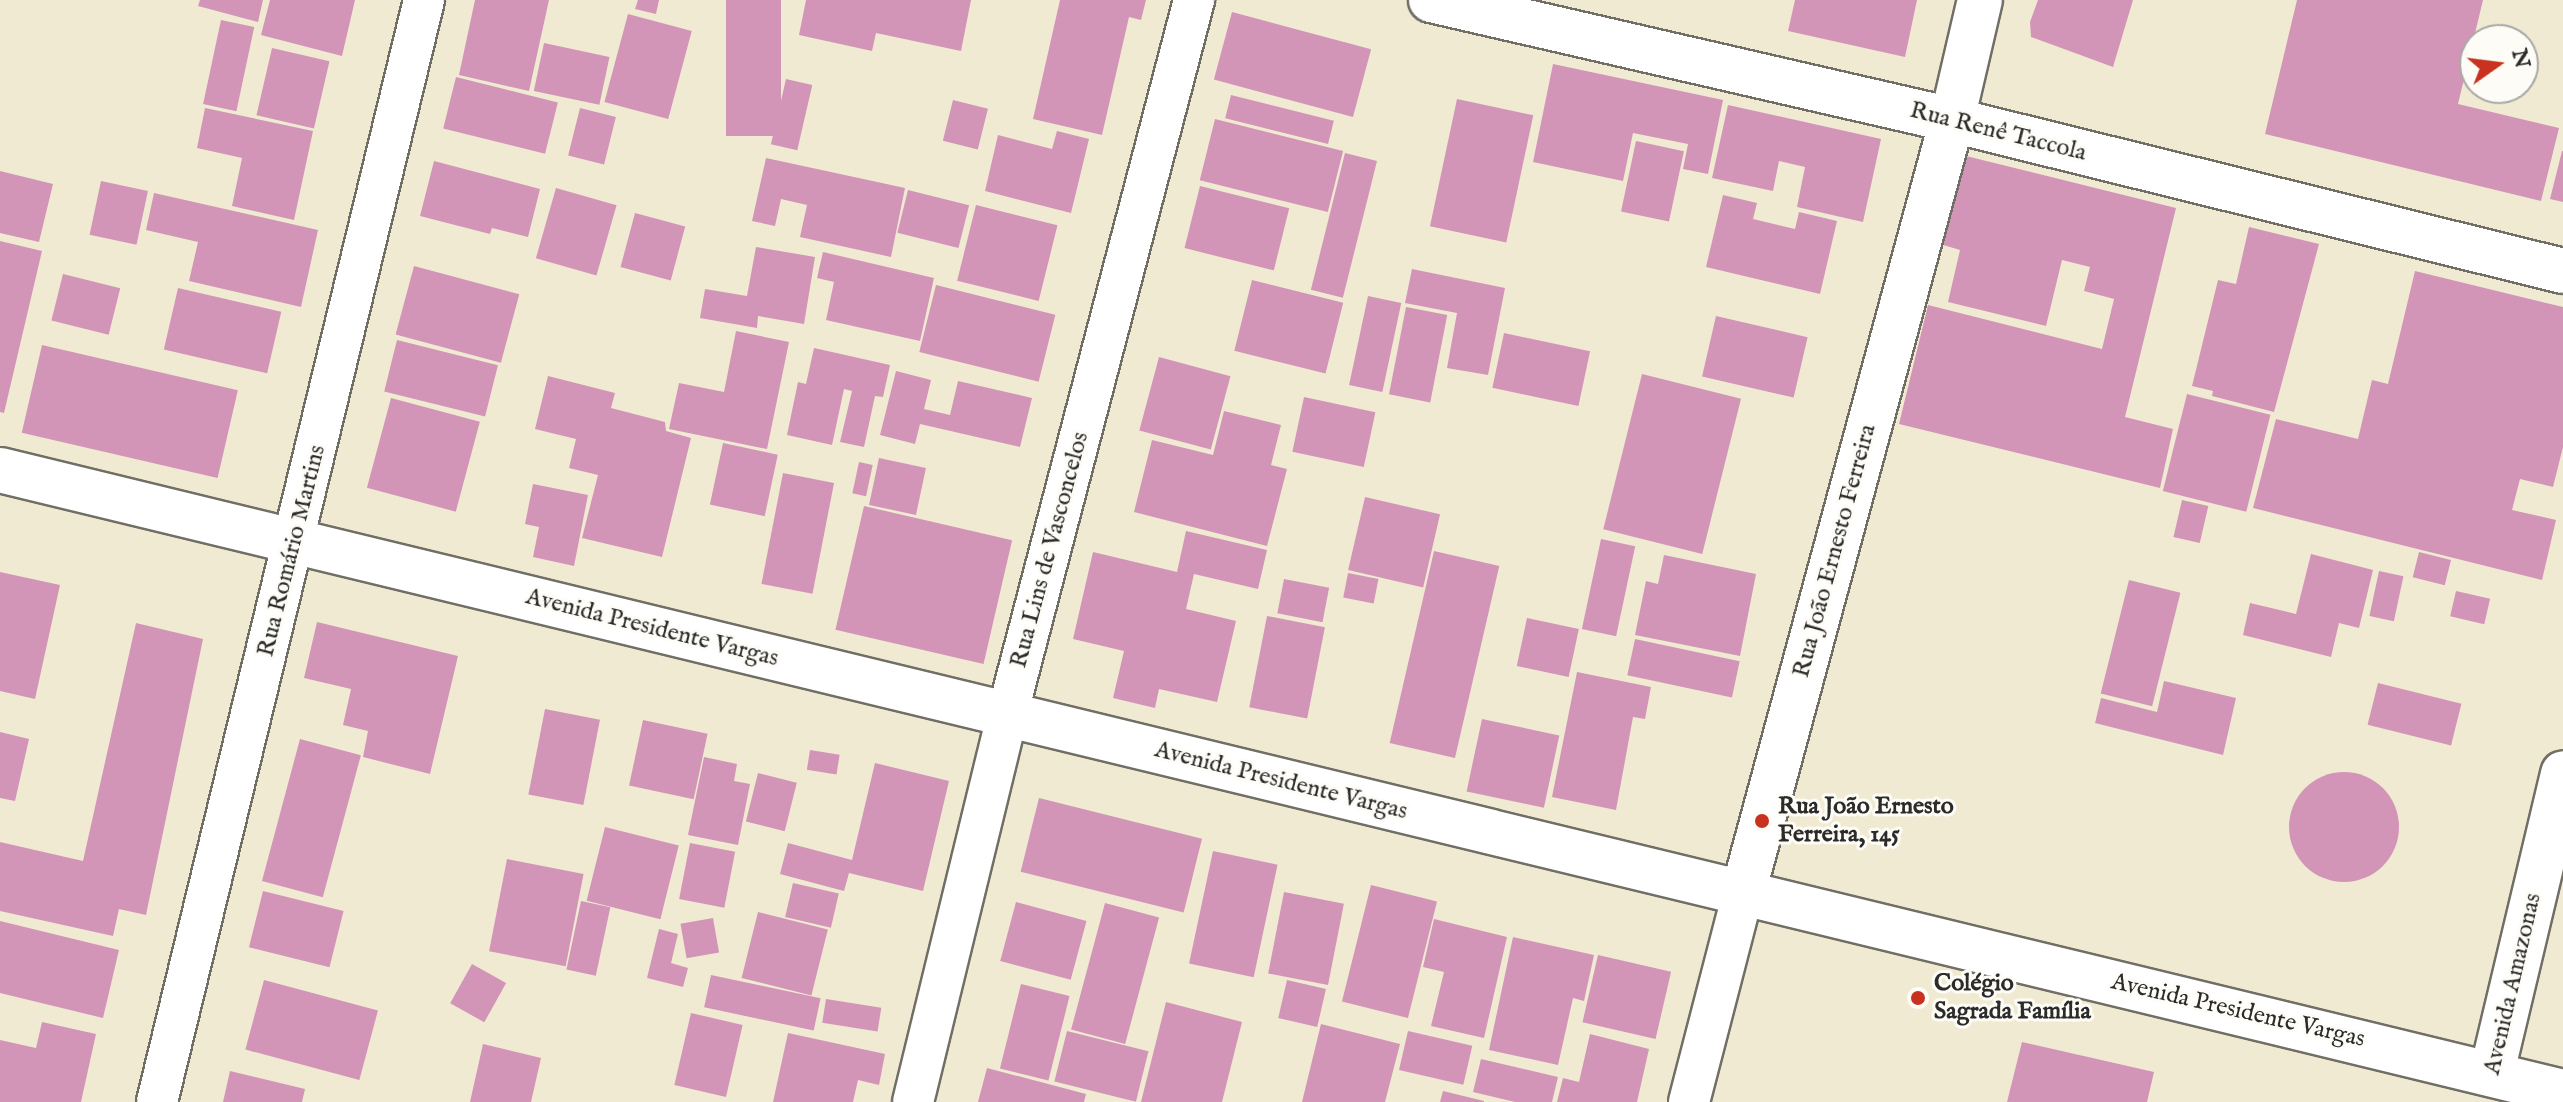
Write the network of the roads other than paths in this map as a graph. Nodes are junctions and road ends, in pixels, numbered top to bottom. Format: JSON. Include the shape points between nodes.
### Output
{"nodes":[{"id":1,"x":424,"y":0,"type":"edge"},
{"id":2,"x":1194,"y":0,"type":"edge"},
{"id":3,"x":1431,"y":0,"type":"edge"},
{"id":4,"x":1980,"y":0,"type":"edge"},
{"id":5,"x":1952,"y":120,"type":"junction"},
{"id":6,"x":2563,"y":271,"type":"edge"},
{"id":7,"x":0,"y":470,"type":"edge"},
{"id":8,"x":294,"y":541,"type":"junction"},
{"id":9,"x":1007,"y":715,"type":"junction"},
{"id":10,"x":2563,"y":773,"type":"edge"},
{"id":11,"x":1743,"y":893,"type":"junction"},
{"id":12,"x":2489,"y":1087,"type":"edge"},
{"id":13,"x":2563,"y":1092,"type":"edge"},
{"id":14,"x":157,"y":1102,"type":"edge"},
{"id":15,"x":913,"y":1102,"type":"edge"},
{"id":16,"x":1689,"y":1102,"type":"edge"}],
"edges":[{"from":1,"to":8,"type":"street","name":"Rua Romário Martins"},
{"from":2,"to":9,"type":"street","name":"Rua Lins de Vasconcelos"},
{"from":3,"to":5,"type":"street","name":"Rua Renê Taccola"},
{"from":4,"to":5,"type":"street","name":"Rua João Ernesto Ferreira"},
{"from":5,"to":6,"type":"street","name":"Rua Renê Taccola"},
{"from":5,"to":11,"type":"street","name":"Rua João Ernesto Ferreira"},
{"from":7,"to":8,"type":"street","name":"Avenida Presidente Vargas"},
{"from":8,"to":9,"type":"street","name":"Avenida Presidente Vargas"},
{"from":8,"to":14,"type":"street","name":"Rua Romário Martins"},
{"from":9,"to":11,"type":"street","name":"Avenida Presidente Vargas"},
{"from":9,"to":15,"type":"street","name":"Rua Lins de Vasconcelos"},
{"from":10,"to":12,"type":"street","name":"Avenida Amazonas"},
{"from":11,"to":12,"type":"street","name":"Avenida Presidente Vargas"},
{"from":11,"to":16,"type":"street","name":"Rua João Ernesto Ferreira"},
{"from":12,"to":13,"type":"street","name":"Avenida Presidente Vargas"}]}
